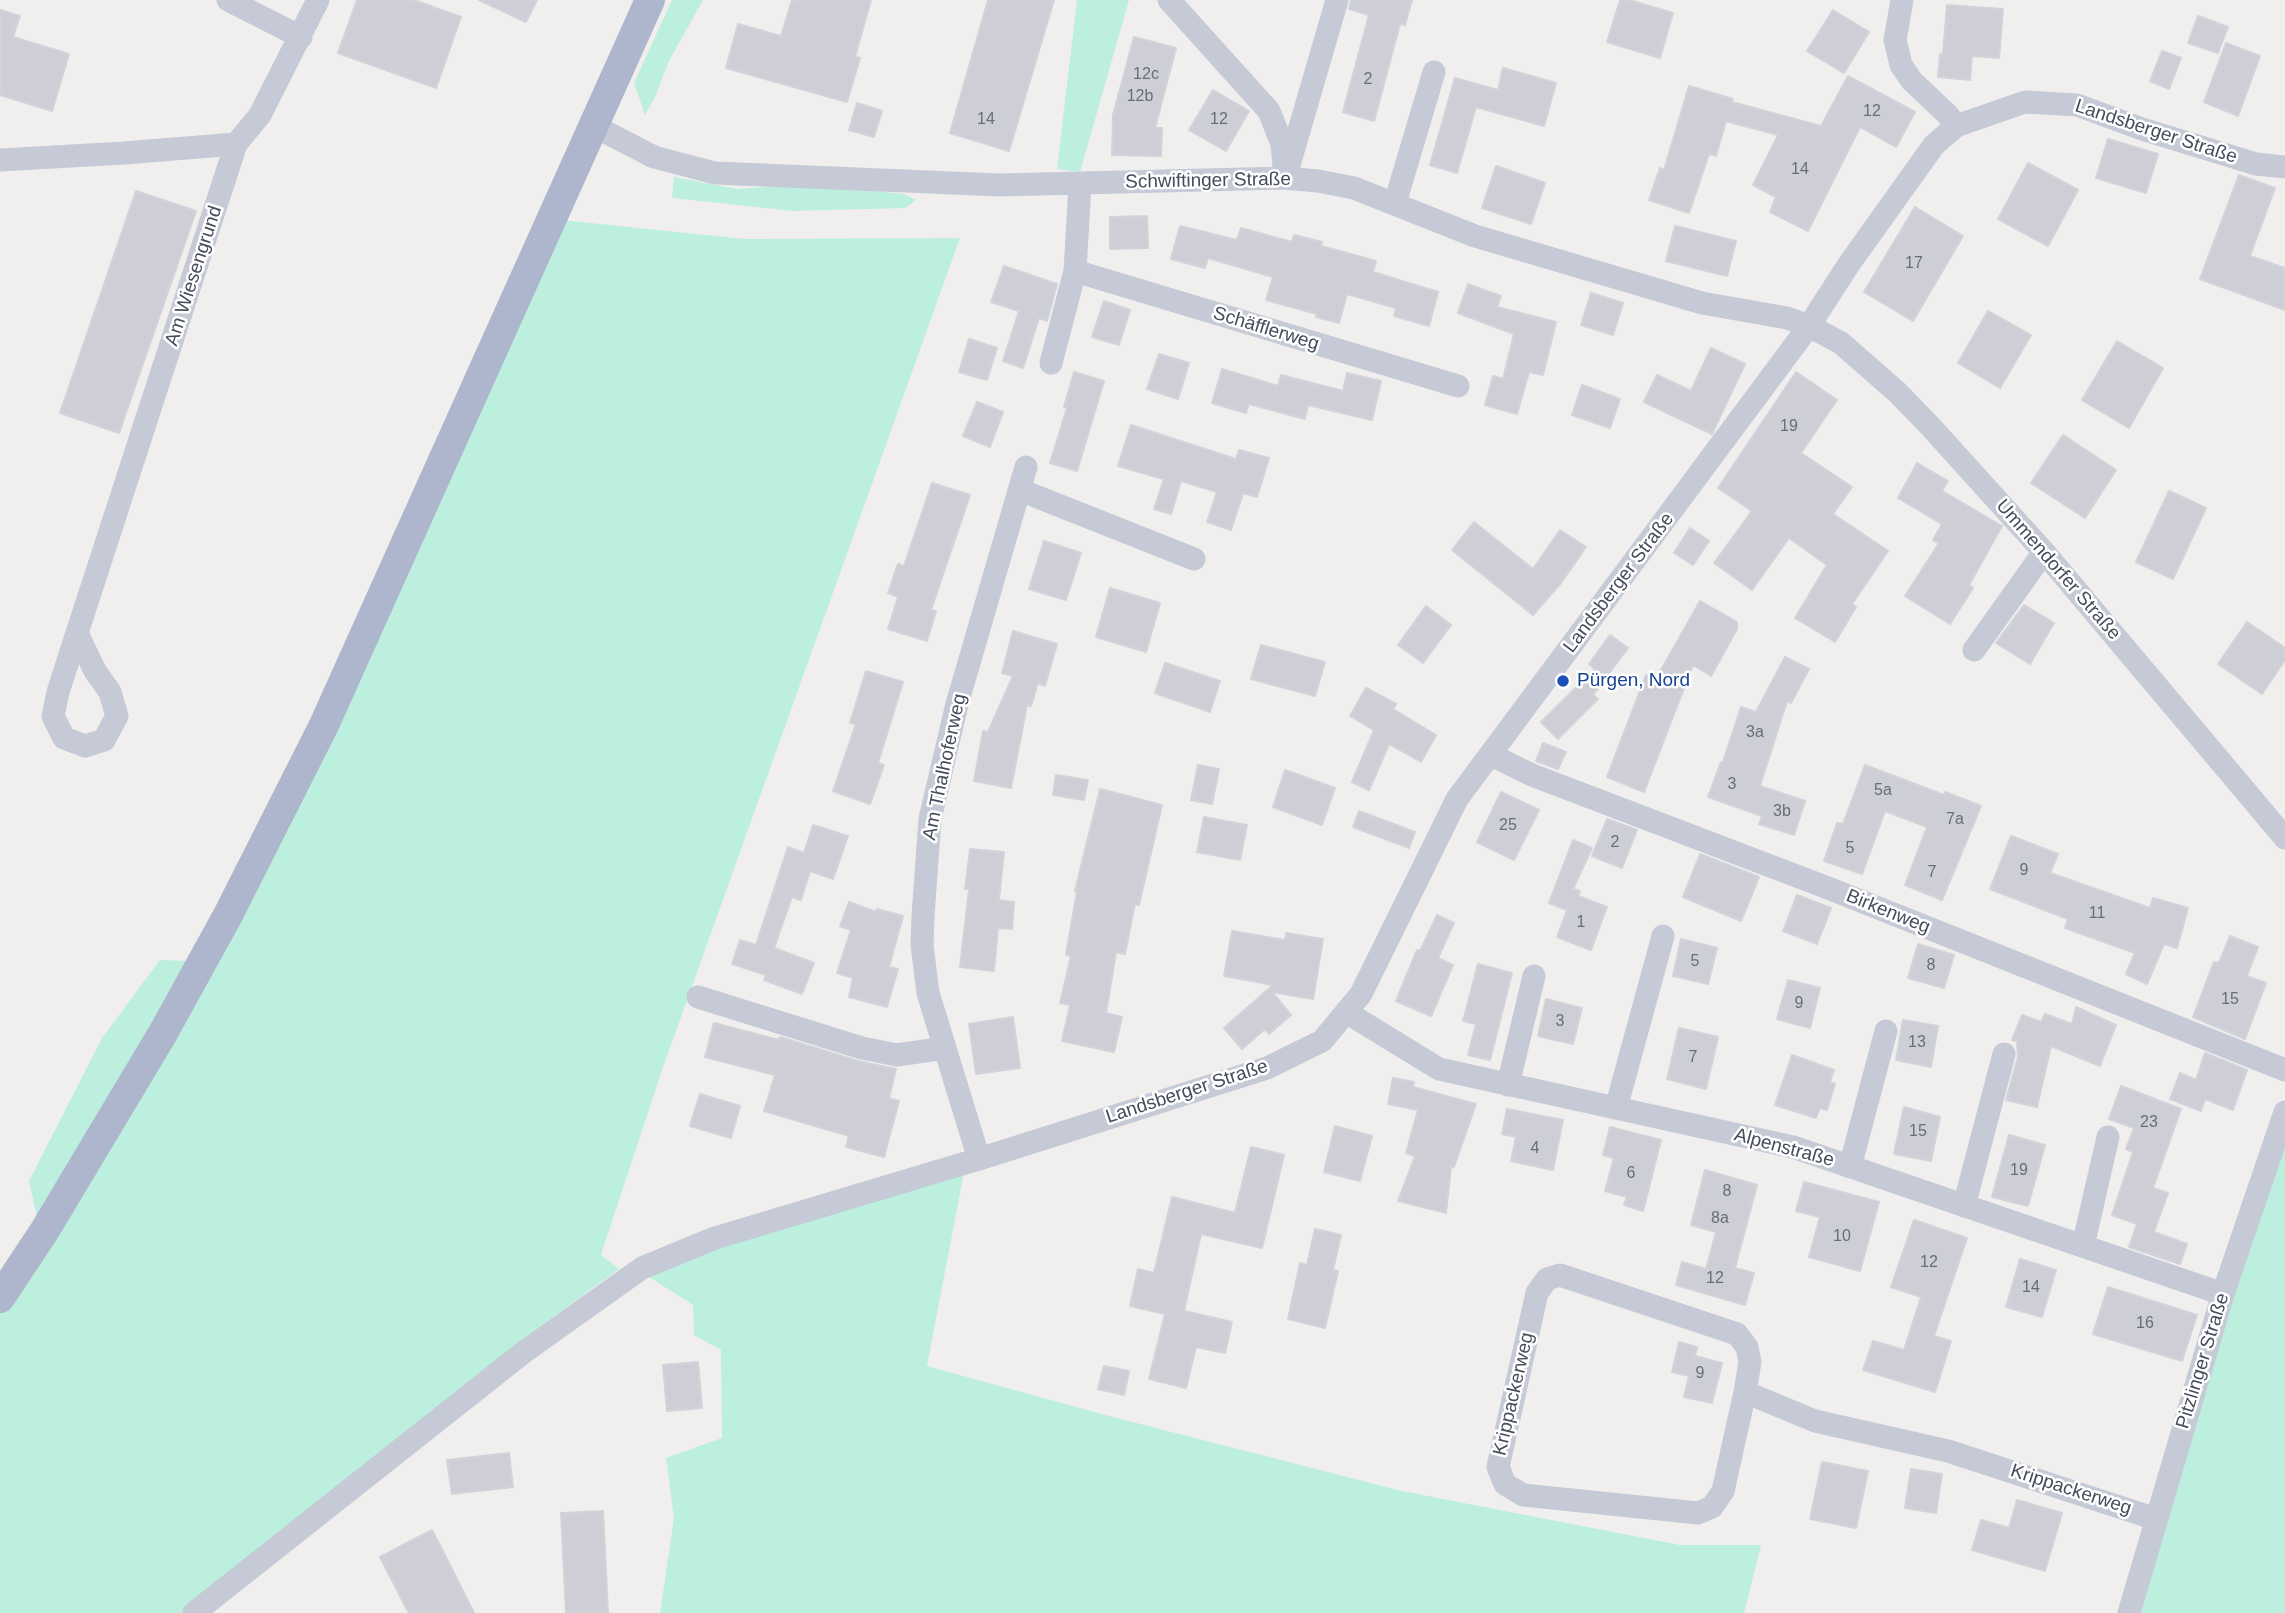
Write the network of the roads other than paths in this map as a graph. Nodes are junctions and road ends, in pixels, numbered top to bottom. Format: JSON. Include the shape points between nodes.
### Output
{"nodes":[{"id":1,"x":228,"y":0,"type":"edge"},
{"id":2,"x":318,"y":0,"type":"edge"},
{"id":3,"x":650,"y":0,"type":"edge"},
{"id":4,"x":1170,"y":0,"type":"edge"},
{"id":5,"x":1337,"y":0,"type":"edge"},
{"id":6,"x":1902,"y":0,"type":"edge"},
{"id":7,"x":301,"y":37,"type":"junction"},
{"id":8,"x":1434,"y":72,"type":"dead end"},
{"id":9,"x":594,"y":126,"type":"junction"},
{"id":10,"x":1956,"y":126,"type":"junction"},
{"id":11,"x":236,"y":144,"type":"junction"},
{"id":12,"x":0,"y":160,"type":"edge"},
{"id":13,"x":2285,"y":167,"type":"edge"},
{"id":14,"x":1285,"y":178,"type":"junction"},
{"id":15,"x":1080,"y":184,"type":"junction"},
{"id":16,"x":1395,"y":203,"type":"junction"},
{"id":17,"x":1075,"y":271,"type":"junction"},
{"id":18,"x":1809,"y":326,"type":"junction"},
{"id":19,"x":1051,"y":363,"type":"dead end"},
{"id":20,"x":1458,"y":386,"type":"dead end"},
{"id":21,"x":1026,"y":467,"type":"dead end"},
{"id":22,"x":1020,"y":491,"type":"junction"},
{"id":23,"x":2044,"y":552,"type":"junction"},
{"id":24,"x":1194,"y":559,"type":"dead end"},
{"id":25,"x":77,"y":633,"type":"dead end"},
{"id":26,"x":1973,"y":650,"type":"dead end"},
{"id":27,"x":1491,"y":755,"type":"junction"},
{"id":28,"x":2285,"y":838,"type":"edge"},
{"id":29,"x":1664,"y":936,"type":"dead end"},
{"id":30,"x":1534,"y":976,"type":"dead end"},
{"id":31,"x":698,"y":997,"type":"dead end"},
{"id":32,"x":1346,"y":1012,"type":"junction"},
{"id":33,"x":1886,"y":1031,"type":"dead end"},
{"id":34,"x":945,"y":1048,"type":"junction"},
{"id":35,"x":2004,"y":1054,"type":"dead end"},
{"id":36,"x":2285,"y":1070,"type":"edge"},
{"id":37,"x":1508,"y":1085,"type":"junction"},
{"id":38,"x":1616,"y":1108,"type":"junction"},
{"id":39,"x":2285,"y":1112,"type":"edge"},
{"id":40,"x":2108,"y":1137,"type":"dead end"},
{"id":41,"x":979,"y":1159,"type":"junction"},
{"id":42,"x":1850,"y":1167,"type":"junction"},
{"id":43,"x":1964,"y":1206,"type":"junction"},
{"id":44,"x":2083,"y":1246,"type":"junction"},
{"id":45,"x":2223,"y":1294,"type":"junction"},
{"id":46,"x":0,"y":1298,"type":"edge"},
{"id":47,"x":1745,"y":1392,"type":"junction"},
{"id":48,"x":2156,"y":1519,"type":"junction"},
{"id":49,"x":194,"y":1613,"type":"edge"},
{"id":50,"x":2129,"y":1613,"type":"edge"}],
"edges":[{"from":1,"to":7,"type":"street"},
{"from":2,"to":7,"type":"street"},
{"from":3,"to":9,"type":"main road"},
{"from":4,"to":14,"type":"street","via":[[1269,111],[1282,144]]},
{"from":5,"to":14,"type":"street"},
{"from":6,"to":10,"type":"street","via":[[1895,40],[1901,65]]},
{"from":7,"to":11,"type":"street","via":[[260,115]]},
{"from":8,"to":16,"type":"street"},
{"from":9,"to":15,"type":"street","name":"Schwiftinger Straße","via":[[654,157],[715,173]]},
{"from":9,"to":46,"type":"main road","via":[[324,725],[240,891],[163,1033]]},
{"from":10,"to":13,"type":"street","name":"Landsberger Straße","via":[[2025,102],[2077,105],[2256,164]]},
{"from":10,"to":18,"type":"street","name":"Landsberger Straße","via":[[1934,145]]},
{"from":11,"to":12,"type":"street"},
{"from":11,"to":25,"type":"street","name":"Am Wiesengrund"},
{"from":14,"to":15,"type":"street","name":"Schwiftinger Straße"},
{"from":14,"to":16,"type":"street","name":"Schwiftinger Straße","via":[[1354,188]]},
{"from":15,"to":17,"type":"street"},
{"from":16,"to":18,"type":"street","name":"Schwiftinger Straße","via":[[1489,240],[1702,303]]},
{"from":17,"to":19,"type":"street"},
{"from":17,"to":20,"type":"street","name":"Schäfflerweg"},
{"from":18,"to":23,"type":"street","name":"Ummendorfer Straße","via":[[1840,343],[1897,392]]},
{"from":18,"to":27,"type":"street","name":"Landsberger Straße"},
{"from":21,"to":22,"type":"street","name":"Am Thalhoferweg"},
{"from":22,"to":24,"type":"street"},
{"from":22,"to":34,"type":"street","name":"Am Thalhoferweg","via":[[958,698],[930,819],[922,945],[928,993]]},
{"from":23,"to":26,"type":"street"},
{"from":23,"to":28,"type":"street","name":"Ummendorfer Straße"},
{"from":27,"to":32,"type":"street","name":"Landsberger Straße","via":[[1458,799],[1361,994]]},
{"from":27,"to":36,"type":"street","name":"Birkenweg"},
{"from":29,"to":38,"type":"street"},
{"from":30,"to":37,"type":"street"},
{"from":31,"to":34,"type":"street","via":[[862,1048],[897,1055]]},
{"from":32,"to":37,"type":"street","name":"Alpenstraße","via":[[1440,1069]]},
{"from":32,"to":41,"type":"street","name":"Landsberger Straße","via":[[1322,1041],[1267,1068]]},
{"from":33,"to":42,"type":"street"},
{"from":34,"to":41,"type":"street","name":"Am Thalhoferweg"},
{"from":35,"to":43,"type":"street"},
{"from":37,"to":38,"type":"street","name":"Alpenstraße"},
{"from":38,"to":42,"type":"street","name":"Alpenstraße","via":[[1793,1147]]},
{"from":39,"to":45,"type":"street","name":"Pitzlinger Straße"},
{"from":40,"to":44,"type":"street"},
{"from":41,"to":49,"type":"street","name":"Landsberger Straße","via":[[715,1238],[642,1268],[524,1352]]},
{"from":42,"to":43,"type":"street","name":"Alpenstraße"},
{"from":43,"to":44,"type":"street","name":"Alpenstraße"},
{"from":44,"to":45,"type":"street","name":"Alpenstraße"},
{"from":45,"to":48,"type":"street","name":"Pitzlinger Straße"},
{"from":47,"to":47,"type":"street","name":"Krippackerweg","via":[[1751,1362],[1737,1334],[1560,1276],[1547,1279],[1537,1293],[1498,1467],[1505,1484],[1523,1495],[1698,1513],[1712,1507],[1723,1491]]},
{"from":47,"to":48,"type":"street","name":"Krippackerweg","via":[[1815,1421],[1948,1451]]},
{"from":48,"to":50,"type":"street","name":"Pitzlinger Straße"}]}
